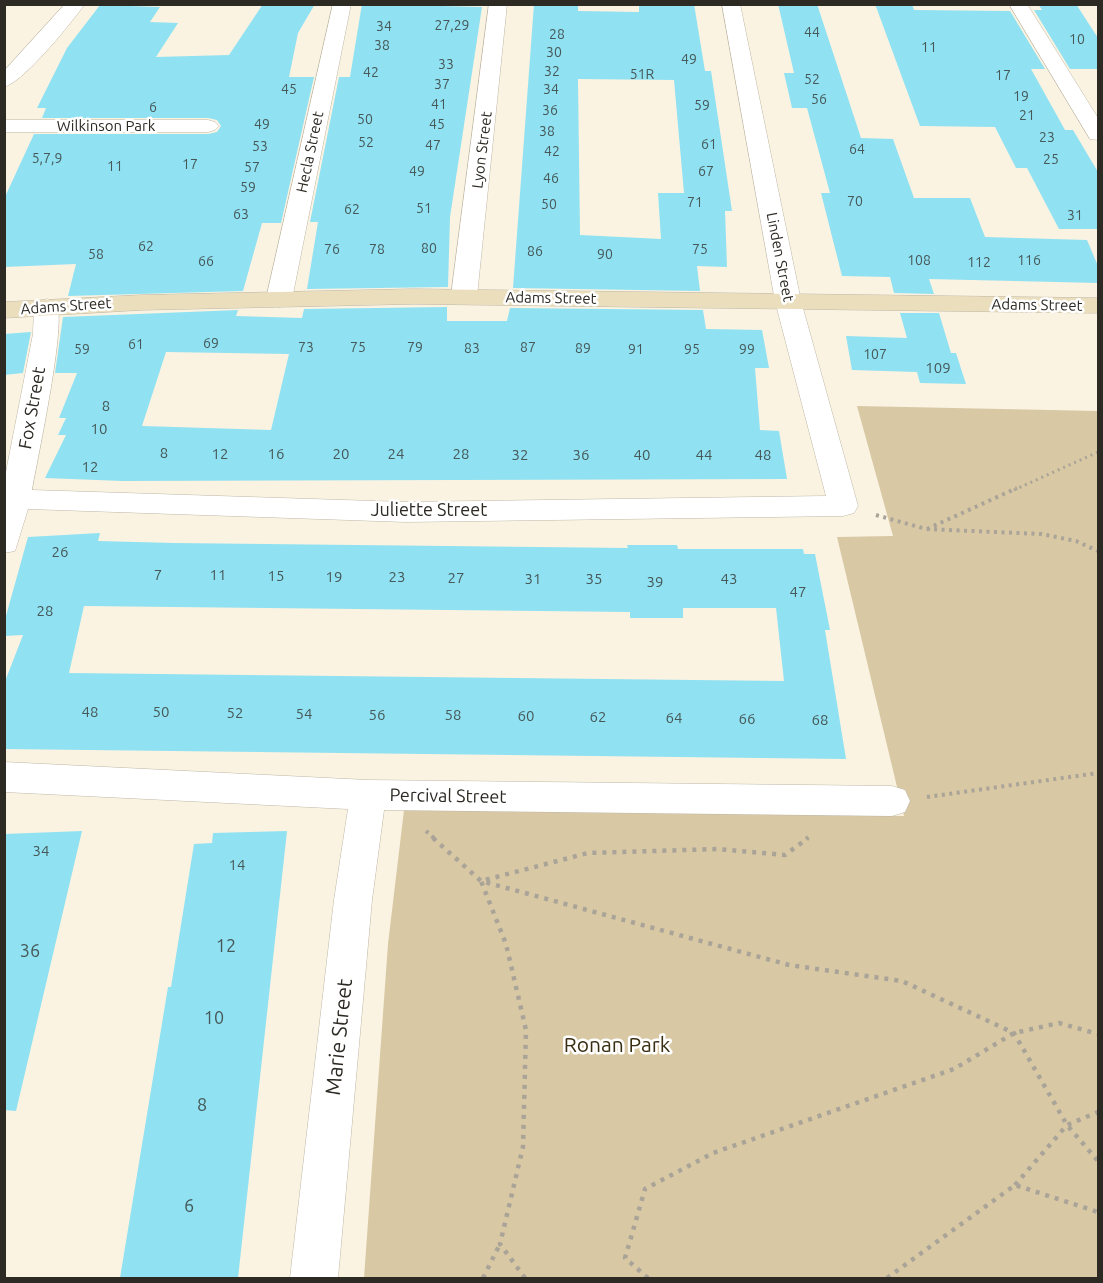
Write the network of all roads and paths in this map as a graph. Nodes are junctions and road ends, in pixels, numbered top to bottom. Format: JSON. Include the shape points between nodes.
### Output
{"nodes":[{"id":1,"x":76,"y":4,"type":"edge"},
{"id":2,"x":342,"y":4,"type":"edge"},
{"id":3,"x":498,"y":4,"type":"edge"},
{"id":4,"x":731,"y":4,"type":"edge"},
{"id":5,"x":1018,"y":4,"type":"edge"},
{"id":6,"x":4,"y":81,"type":"edge"},
{"id":7,"x":4,"y":126,"type":"edge"},
{"id":8,"x":208,"y":126,"type":"dead end"},
{"id":9,"x":1098,"y":134,"type":"edge"},
{"id":10,"x":465,"y":296,"type":"junction"},
{"id":11,"x":279,"y":299,"type":"junction"},
{"id":12,"x":788,"y":300,"type":"junction"},
{"id":13,"x":1098,"y":306,"type":"edge"},
{"id":14,"x":48,"y":307,"type":"junction"},
{"id":15,"x":4,"y":310,"type":"edge"},
{"id":16,"x":1098,"y":452,"type":"edge"},
{"id":17,"x":16,"y":499,"type":"junction"},
{"id":18,"x":843,"y":506,"type":"junction"},
{"id":19,"x":926,"y":529,"type":"junction"},
{"id":20,"x":4,"y":543,"type":"edge"},
{"id":21,"x":1098,"y":551,"type":"edge"},
{"id":22,"x":1098,"y":773,"type":"edge"},
{"id":23,"x":4,"y":777,"type":"edge"},
{"id":24,"x":368,"y":795,"type":"junction"},
{"id":25,"x":892,"y":801,"type":"joint"},
{"id":26,"x":421,"y":826,"type":"dead end"},
{"id":27,"x":819,"y":830,"type":"dead end"},
{"id":28,"x":481,"y":881,"type":"junction"},
{"id":29,"x":1014,"y":1033,"type":"junction"},
{"id":30,"x":1098,"y":1034,"type":"edge"},
{"id":31,"x":1098,"y":1112,"type":"edge"},
{"id":32,"x":1067,"y":1125,"type":"junction"},
{"id":33,"x":1098,"y":1161,"type":"edge"},
{"id":34,"x":1015,"y":1185,"type":"junction"},
{"id":35,"x":1098,"y":1212,"type":"edge"},
{"id":36,"x":500,"y":1245,"type":"junction"},
{"id":37,"x":314,"y":1278,"type":"edge"},
{"id":38,"x":483,"y":1278,"type":"edge"},
{"id":39,"x":525,"y":1278,"type":"edge"},
{"id":40,"x":648,"y":1278,"type":"edge"},
{"id":41,"x":887,"y":1278,"type":"edge"}],
"edges":[{"from":1,"to":6,"type":"street","via":[[22,68]]},
{"from":2,"to":11,"type":"street","name":"Hecla Street"},
{"from":3,"to":10,"type":"street","name":"Lyon Street"},
{"from":4,"to":12,"type":"street","name":"Linden Street"},
{"from":5,"to":9,"type":"street"},
{"from":7,"to":8,"type":"street","name":"Wilkinson Park"},
{"from":10,"to":11,"type":"main road","name":"Adams Street"},
{"from":10,"to":12,"type":"main road","name":"Adams Street"},
{"from":11,"to":14,"type":"main road","name":"Adams Street"},
{"from":12,"to":13,"type":"main road","name":"Adams Street"},
{"from":12,"to":18,"type":"street","name":"Linden Street"},
{"from":14,"to":15,"type":"main road","name":"Adams Street"},
{"from":14,"to":17,"type":"street","name":"Fox Street"},
{"from":16,"to":19,"type":"path"},
{"from":17,"to":18,"type":"street","name":"Juliette Street","via":[[406,512]]},
{"from":17,"to":20,"type":"street","name":"Fox Street"},
{"from":18,"to":19,"type":"path"},
{"from":19,"to":21,"type":"path","via":[[1041,534],[1076,541]]},
{"from":22,"to":25,"type":"path"},
{"from":23,"to":24,"type":"street","name":"Percival Street"},
{"from":24,"to":25,"type":"street","name":"Percival Street"},
{"from":24,"to":37,"type":"street","name":"Marie Street","via":[[353,900]]},
{"from":26,"to":28,"type":"path"},
{"from":27,"to":28,"type":"path","via":[[785,855],[718,849],[588,853]]},
{"from":28,"to":29,"type":"path","via":[[789,965],[902,981]]},
{"from":28,"to":36,"type":"path","via":[[506,944],[526,1030],[523,1147]]},
{"from":29,"to":30,"type":"path","via":[[1059,1023]]},
{"from":29,"to":32,"type":"path"},
{"from":29,"to":40,"type":"path","via":[[954,1069],[713,1154],[645,1189],[625,1258]]},
{"from":31,"to":32,"type":"path"},
{"from":32,"to":33,"type":"path"},
{"from":32,"to":34,"type":"path"},
{"from":34,"to":35,"type":"path"},
{"from":34,"to":41,"type":"path"},
{"from":36,"to":38,"type":"path"},
{"from":36,"to":39,"type":"path"}]}
